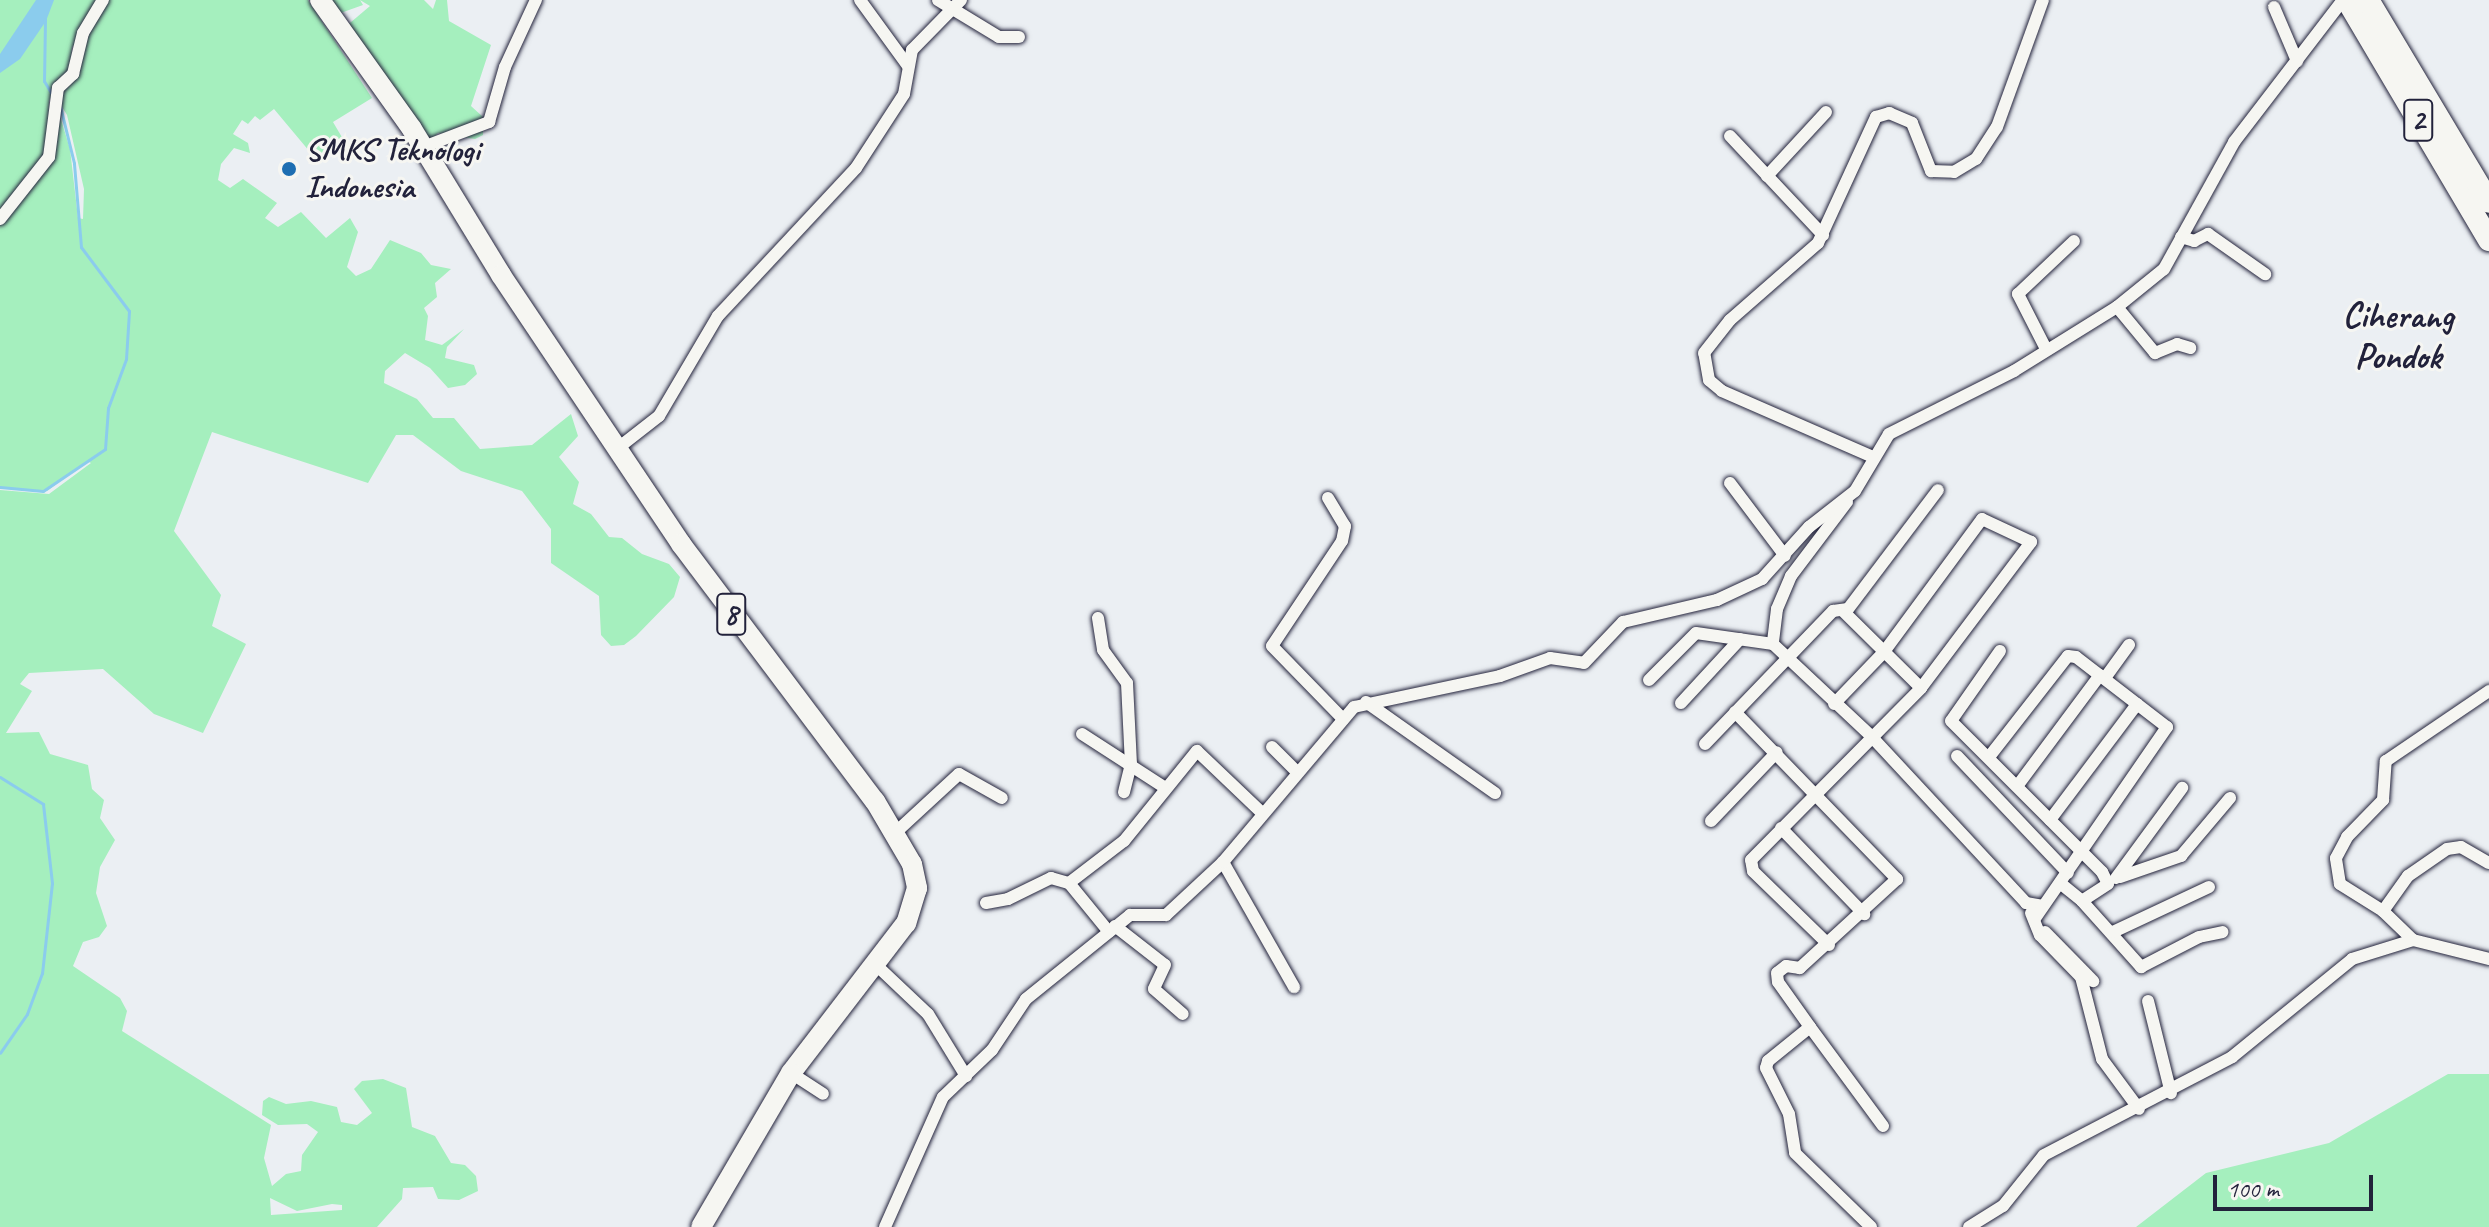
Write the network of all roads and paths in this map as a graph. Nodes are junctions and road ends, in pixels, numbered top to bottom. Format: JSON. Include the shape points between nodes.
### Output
{"nodes":[{"id":1,"x":103,"y":0,"type":"edge"},
{"id":2,"x":320,"y":0,"type":"edge"},
{"id":3,"x":536,"y":0,"type":"edge"},
{"id":4,"x":860,"y":0,"type":"edge"},
{"id":5,"x":938,"y":0,"type":"edge"},
{"id":6,"x":2043,"y":0,"type":"edge"},
{"id":7,"x":2345,"y":0,"type":"edge"},
{"id":8,"x":2368,"y":0,"type":"edge"},
{"id":9,"x":957,"y":6,"type":"edge"},
{"id":10,"x":2274,"y":7,"type":"dead end"},
{"id":11,"x":1019,"y":37,"type":"dead end"},
{"id":12,"x":2297,"y":61,"type":"junction"},
{"id":13,"x":908,"y":66,"type":"junction"},
{"id":14,"x":1826,"y":112,"type":"dead end"},
{"id":15,"x":1730,"y":136,"type":"dead end"},
{"id":16,"x":423,"y":147,"type":"junction"},
{"id":17,"x":1767,"y":176,"type":"junction"},
{"id":18,"x":0,"y":196,"type":"edge"},
{"id":19,"x":13,"y":201,"type":"junction"},
{"id":20,"x":2489,"y":202,"type":"edge"},
{"id":21,"x":0,"y":219,"type":"edge"},
{"id":22,"x":1823,"y":235,"type":"junction"},
{"id":23,"x":2181,"y":237,"type":"junction"},
{"id":24,"x":2489,"y":240,"type":"edge"},
{"id":25,"x":2074,"y":241,"type":"dead end"},
{"id":26,"x":2265,"y":274,"type":"dead end"},
{"id":27,"x":2117,"y":307,"type":"junction"},
{"id":28,"x":2190,"y":348,"type":"dead end"},
{"id":29,"x":2046,"y":349,"type":"junction"},
{"id":30,"x":618,"y":448,"type":"junction"},
{"id":31,"x":1873,"y":457,"type":"junction"},
{"id":32,"x":1730,"y":483,"type":"dead end"},
{"id":33,"x":1938,"y":490,"type":"dead end"},
{"id":34,"x":1855,"y":491,"type":"junction"},
{"id":35,"x":1328,"y":498,"type":"dead end"},
{"id":36,"x":1785,"y":556,"type":"junction"},
{"id":37,"x":1842,"y":610,"type":"junction"},
{"id":38,"x":1098,"y":618,"type":"dead end"},
{"id":39,"x":1740,"y":639,"type":"junction"},
{"id":40,"x":1773,"y":644,"type":"junction"},
{"id":41,"x":2129,"y":645,"type":"dead end"},
{"id":42,"x":2000,"y":651,"type":"dead end"},
{"id":43,"x":1884,"y":652,"type":"junction"},
{"id":44,"x":1786,"y":659,"type":"junction"},
{"id":45,"x":2102,"y":677,"type":"junction"},
{"id":46,"x":1649,"y":680,"type":"dead end"},
{"id":47,"x":1921,"y":688,"type":"junction"},
{"id":48,"x":2489,"y":691,"type":"edge"},
{"id":49,"x":1366,"y":702,"type":"junction"},
{"id":50,"x":1681,"y":703,"type":"dead end"},
{"id":51,"x":1834,"y":704,"type":"junction"},
{"id":52,"x":2137,"y":704,"type":"junction"},
{"id":53,"x":1735,"y":712,"type":"junction"},
{"id":54,"x":1343,"y":719,"type":"junction"},
{"id":55,"x":1082,"y":734,"type":"dead end"},
{"id":56,"x":1871,"y":736,"type":"junction"},
{"id":57,"x":1705,"y":744,"type":"dead end"},
{"id":58,"x":1272,"y":747,"type":"dead end"},
{"id":59,"x":1777,"y":752,"type":"junction"},
{"id":60,"x":1957,"y":756,"type":"dead end"},
{"id":61,"x":1989,"y":757,"type":"junction"},
{"id":62,"x":1131,"y":764,"type":"junction"},
{"id":63,"x":1296,"y":771,"type":"junction"},
{"id":64,"x":2018,"y":785,"type":"junction"},
{"id":65,"x":1164,"y":787,"type":"junction"},
{"id":66,"x":2182,"y":788,"type":"dead end"},
{"id":67,"x":1124,"y":792,"type":"dead end"},
{"id":68,"x":1818,"y":792,"type":"junction"},
{"id":69,"x":1495,"y":793,"type":"dead end"},
{"id":70,"x":1002,"y":798,"type":"dead end"},
{"id":71,"x":2230,"y":798,"type":"dead end"},
{"id":72,"x":1262,"y":813,"type":"junction"},
{"id":73,"x":2050,"y":820,"type":"junction"},
{"id":74,"x":1711,"y":821,"type":"dead end"},
{"id":75,"x":1781,"y":828,"type":"junction"},
{"id":76,"x":895,"y":833,"type":"junction"},
{"id":77,"x":2083,"y":851,"type":"junction"},
{"id":78,"x":1223,"y":862,"type":"junction"},
{"id":79,"x":2489,"y":863,"type":"edge"},
{"id":80,"x":2120,"y":877,"type":"junction"},
{"id":81,"x":2064,"y":878,"type":"junction"},
{"id":82,"x":1069,"y":883,"type":"junction"},
{"id":83,"x":2108,"y":884,"type":"junction"},
{"id":84,"x":2209,"y":887,"type":"dead end"},
{"id":85,"x":2082,"y":901,"type":"junction"},
{"id":86,"x":986,"y":903,"type":"dead end"},
{"id":87,"x":2026,"y":903,"type":"junction"},
{"id":88,"x":2043,"y":906,"type":"junction"},
{"id":89,"x":2383,"y":911,"type":"junction"},
{"id":90,"x":1864,"y":914,"type":"junction"},
{"id":91,"x":2036,"y":924,"type":"junction"},
{"id":92,"x":1112,"y":929,"type":"junction"},
{"id":93,"x":2113,"y":932,"type":"junction"},
{"id":94,"x":2222,"y":932,"type":"dead end"},
{"id":95,"x":2413,"y":940,"type":"junction"},
{"id":96,"x":1829,"y":945,"type":"junction"},
{"id":97,"x":2489,"y":959,"type":"edge"},
{"id":98,"x":874,"y":963,"type":"junction"},
{"id":99,"x":2093,"y":981,"type":"dead end"},
{"id":100,"x":1294,"y":987,"type":"dead end"},
{"id":101,"x":2148,"y":1001,"type":"dead end"},
{"id":102,"x":1183,"y":1014,"type":"dead end"},
{"id":103,"x":1810,"y":1027,"type":"junction"},
{"id":104,"x":791,"y":1073,"type":"junction"},
{"id":105,"x":966,"y":1076,"type":"junction"},
{"id":106,"x":2171,"y":1093,"type":"junction"},
{"id":107,"x":823,"y":1094,"type":"dead end"},
{"id":108,"x":2139,"y":1109,"type":"junction"},
{"id":109,"x":1883,"y":1126,"type":"dead end"},
{"id":110,"x":701,"y":1227,"type":"edge"},
{"id":111,"x":885,"y":1227,"type":"edge"},
{"id":112,"x":1871,"y":1227,"type":"edge"},
{"id":113,"x":1969,"y":1227,"type":"edge"}],
"edges":[{"from":1,"to":19,"type":"street","via":[[83,33],[73,74],[58,88],[52,105],[51,152]]},
{"from":2,"to":16,"type":"highway","number":"8"},
{"from":3,"to":16,"type":"street","via":[[505,67],[489,122]]},
{"from":4,"to":13,"type":"street"},
{"from":5,"to":9,"type":"street"},
{"from":6,"to":22,"type":"street","via":[[2003,113],[1976,159],[1954,172],[1931,171],[1912,123],[1882,113],[1853,157]]},
{"from":7,"to":12,"type":"street"},
{"from":7,"to":24,"type":"highway","number":"2"},
{"from":8,"to":20,"type":"highway","number":"2"},
{"from":9,"to":11,"type":"street","via":[[999,37]]},
{"from":9,"to":13,"type":"street","via":[[916,46]]},
{"from":10,"to":12,"type":"street"},
{"from":12,"to":23,"type":"street","via":[[2234,142]]},
{"from":13,"to":30,"type":"street","via":[[904,94],[856,168],[718,316],[659,416]]},
{"from":14,"to":17,"type":"street"},
{"from":15,"to":17,"type":"street"},
{"from":16,"to":30,"type":"highway","number":"8","via":[[501,275]]},
{"from":17,"to":22,"type":"street"},
{"from":18,"to":19,"type":"street"},
{"from":19,"to":21,"type":"street"},
{"from":22,"to":31,"type":"street","via":[[1730,320],[1710,341],[1703,360],[1709,380],[1722,391]]},
{"from":23,"to":26,"type":"street","via":[[2194,241],[2208,234]]},
{"from":23,"to":27,"type":"street","via":[[2164,269]]},
{"from":25,"to":29,"type":"street","via":[[2018,294]]},
{"from":27,"to":28,"type":"street","via":[[2155,353],[2177,344]]},
{"from":27,"to":29,"type":"street"},
{"from":29,"to":31,"type":"street","via":[[1983,389],[1897,428],[1883,438]]},
{"from":30,"to":76,"type":"highway","number":"8","via":[[697,567]]},
{"from":31,"to":34,"type":"street"},
{"from":32,"to":36,"type":"street"},
{"from":33,"to":37,"type":"street","via":[[1848,609]]},
{"from":34,"to":36,"type":"street","via":[[1809,527]]},
{"from":34,"to":40,"type":"street","via":[[1791,576],[1777,609]]},
{"from":35,"to":54,"type":"street","via":[[1345,526],[1342,541],[1272,646]]},
{"from":36,"to":49,"type":"street","via":[[1762,579],[1727,596],[1623,622],[1584,663],[1550,658],[1452,688]]},
{"from":37,"to":43,"type":"street"},
{"from":37,"to":44,"type":"street","via":[[1833,611]]},
{"from":38,"to":62,"type":"street","via":[[1103,650],[1127,683]]},
{"from":39,"to":40,"type":"street"},
{"from":39,"to":46,"type":"street","via":[[1696,633]]},
{"from":39,"to":50,"type":"street"},
{"from":40,"to":44,"type":"street"},
{"from":41,"to":45,"type":"street"},
{"from":42,"to":61,"type":"street","via":[[1950,718]]},
{"from":43,"to":47,"type":"street"},
{"from":43,"to":47,"type":"street","via":[[1982,519],[2031,542]]},
{"from":43,"to":51,"type":"street"},
{"from":44,"to":51,"type":"street"},
{"from":44,"to":53,"type":"street"},
{"from":45,"to":52,"type":"street"},
{"from":45,"to":61,"type":"street","via":[[2076,657],[2064,659]]},
{"from":45,"to":64,"type":"street"},
{"from":47,"to":56,"type":"street"},
{"from":48,"to":89,"type":"street","via":[[2386,761],[2383,800],[2339,850],[2334,872],[2340,884]]},
{"from":49,"to":54,"type":"street"},
{"from":49,"to":69,"type":"street"},
{"from":51,"to":56,"type":"street"},
{"from":52,"to":73,"type":"street"},
{"from":52,"to":77,"type":"street","via":[[2165,724],[2166,734]]},
{"from":53,"to":57,"type":"street"},
{"from":53,"to":59,"type":"street"},
{"from":54,"to":63,"type":"street"},
{"from":55,"to":62,"type":"street"},
{"from":56,"to":68,"type":"street"},
{"from":56,"to":87,"type":"street"},
{"from":58,"to":63,"type":"street"},
{"from":59,"to":68,"type":"street"},
{"from":59,"to":74,"type":"street"},
{"from":60,"to":81,"type":"street"},
{"from":61,"to":64,"type":"street"},
{"from":62,"to":65,"type":"street"},
{"from":62,"to":67,"type":"street"},
{"from":63,"to":72,"type":"street"},
{"from":64,"to":73,"type":"street"},
{"from":65,"to":72,"type":"street","via":[[1197,751]]},
{"from":65,"to":82,"type":"street","via":[[1124,841]]},
{"from":66,"to":80,"type":"street"},
{"from":68,"to":75,"type":"street"},
{"from":68,"to":90,"type":"street","via":[[1897,879]]},
{"from":70,"to":76,"type":"street","via":[[959,774]]},
{"from":71,"to":80,"type":"street","via":[[2181,856]]},
{"from":72,"to":78,"type":"street"},
{"from":73,"to":77,"type":"street"},
{"from":75,"to":90,"type":"street"},
{"from":75,"to":96,"type":"street","via":[[1750,866]]},
{"from":76,"to":98,"type":"highway","number":"8","via":[[912,864],[915,903]]},
{"from":77,"to":81,"type":"street"},
{"from":77,"to":83,"type":"street"},
{"from":78,"to":92,"type":"street","via":[[1161,918],[1130,915]]},
{"from":78,"to":100,"type":"street"},
{"from":79,"to":89,"type":"street","via":[[2461,847],[2447,849],[2408,876]]},
{"from":80,"to":83,"type":"street"},
{"from":81,"to":85,"type":"street"},
{"from":81,"to":88,"type":"street"},
{"from":82,"to":86,"type":"street","via":[[1051,878],[1008,899]]},
{"from":82,"to":92,"type":"street"},
{"from":83,"to":85,"type":"street"},
{"from":84,"to":93,"type":"street"},
{"from":85,"to":93,"type":"street"},
{"from":87,"to":88,"type":"street"},
{"from":87,"to":91,"type":"street"},
{"from":88,"to":91,"type":"street"},
{"from":89,"to":95,"type":"street"},
{"from":90,"to":96,"type":"street"},
{"from":91,"to":99,"type":"street"},
{"from":91,"to":108,"type":"street","via":[[2081,977],[2102,1059]]},
{"from":92,"to":102,"type":"street","via":[[1165,965],[1154,989]]},
{"from":92,"to":105,"type":"street","via":[[1026,999],[992,1050]]},
{"from":93,"to":94,"type":"street","via":[[2141,967],[2199,937]]},
{"from":95,"to":97,"type":"street"},
{"from":95,"to":106,"type":"street","via":[[2347,962],[2247,1046]]},
{"from":96,"to":103,"type":"street","via":[[1800,968],[1781,968],[1775,978]]},
{"from":98,"to":104,"type":"highway","number":"8"},
{"from":98,"to":105,"type":"street","via":[[928,1014]]},
{"from":101,"to":106,"type":"street"},
{"from":103,"to":109,"type":"street"},
{"from":103,"to":112,"type":"street","via":[[1766,1068],[1789,1114],[1795,1153]]},
{"from":104,"to":107,"type":"street"},
{"from":104,"to":110,"type":"highway","number":"8"},
{"from":105,"to":111,"type":"street","via":[[943,1097]]},
{"from":106,"to":108,"type":"street"},
{"from":108,"to":113,"type":"street","via":[[2044,1155],[2008,1202]]}]}
